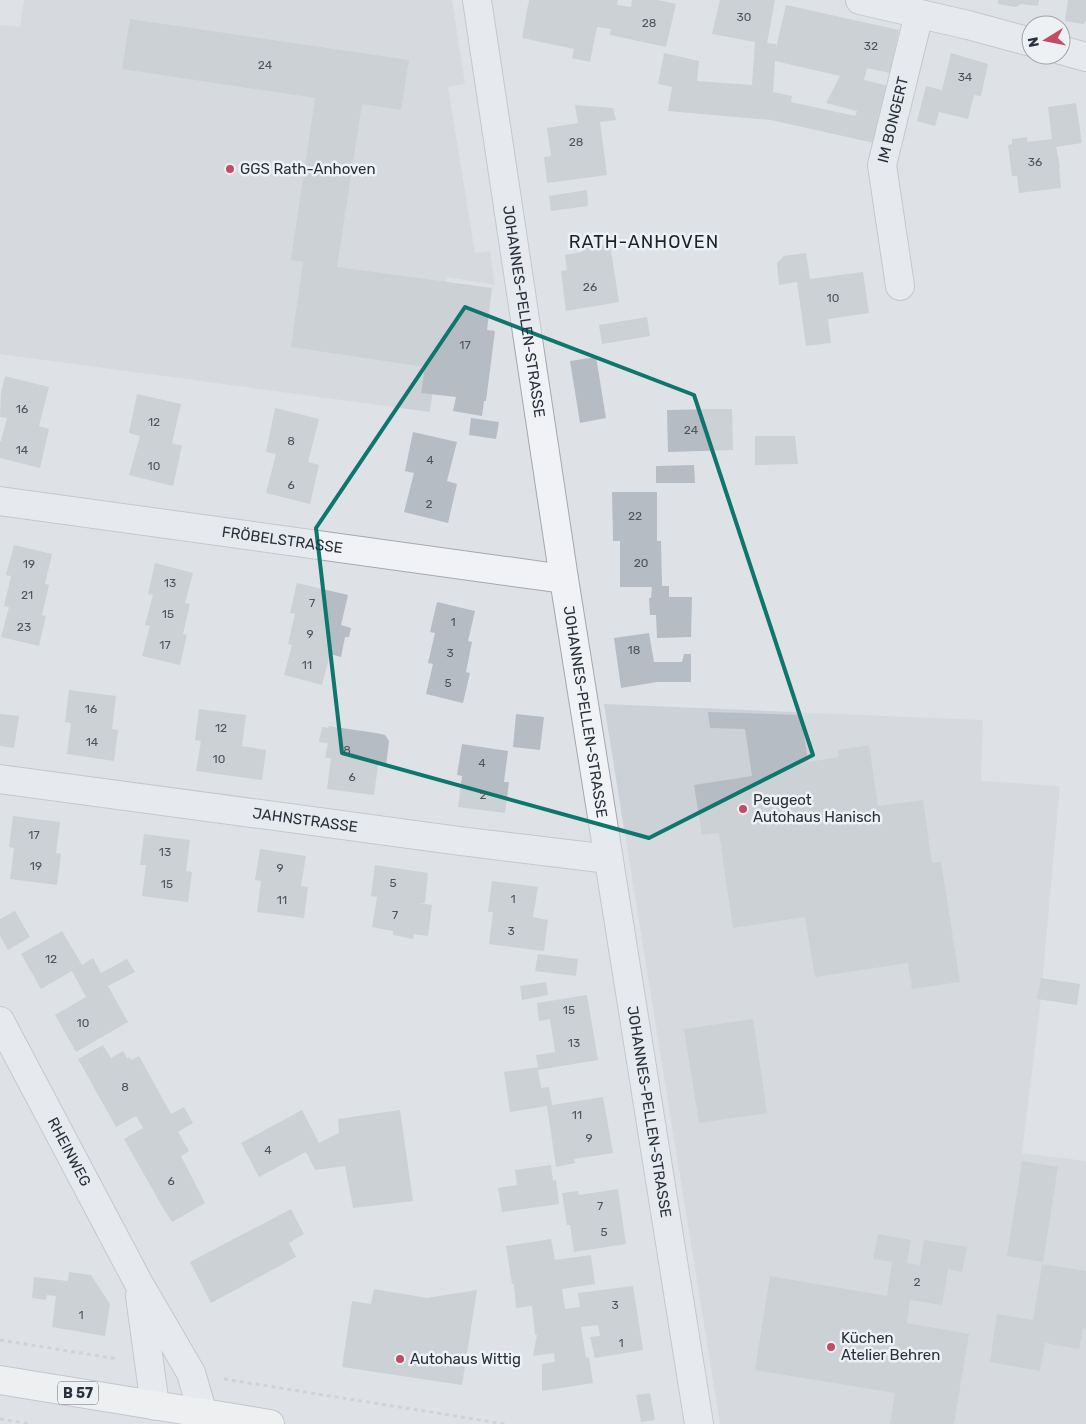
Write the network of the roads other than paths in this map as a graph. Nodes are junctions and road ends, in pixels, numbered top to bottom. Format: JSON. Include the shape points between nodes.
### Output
{"nodes":[{"id":1,"x":477,"y":0,"type":"edge"},
{"id":2,"x":860,"y":0,"type":"edge"},
{"id":3,"x":919,"y":14,"type":"junction"},
{"id":4,"x":1021,"y":40,"type":"edge"},
{"id":5,"x":1071,"y":53,"type":"edge"},
{"id":6,"x":1086,"y":57,"type":"edge"},
{"id":7,"x":900,"y":286,"type":"dead end"},
{"id":8,"x":0,"y":501,"type":"edge"},
{"id":9,"x":564,"y":579,"type":"junction"},
{"id":10,"x":0,"y":779,"type":"edge"},
{"id":11,"x":609,"y":859,"type":"junction"},
{"id":12,"x":0,"y":1021,"type":"edge"},
{"id":13,"x":138,"y":1282,"type":"junction"},
{"id":14,"x":0,"y":1380,"type":"edge"},
{"id":15,"x":156,"y":1415,"type":"edge"},
{"id":16,"x":203,"y":1419,"type":"edge"},
{"id":17,"x":270,"y":1424,"type":"edge"},
{"id":18,"x":699,"y":1424,"type":"edge"}],
"edges":[{"from":1,"to":9,"type":"street","name":"JOHANNES-PELLEN-STRASSE"},
{"from":2,"to":3,"type":"street"},
{"from":3,"to":4,"type":"street"},
{"from":3,"to":7,"type":"street","name":"IM BONGERT","via":[[882,165]]},
{"from":5,"to":6,"type":"street"},
{"from":8,"to":9,"type":"street","name":"FRÖBELSTRASSE"},
{"from":9,"to":11,"type":"street","name":"JOHANNES-PELLEN-STRASSE"},
{"from":10,"to":11,"type":"street","name":"JAHNSTRASSE"},
{"from":11,"to":18,"type":"street","name":"JOHANNES-PELLEN-STRASSE"},
{"from":12,"to":13,"type":"street","name":"RHEINWEG"},
{"from":13,"to":15,"type":"street","name":"RHEINWEG"},
{"from":13,"to":16,"type":"street","name":"RHEINWEG","via":[[191,1373]]},
{"from":14,"to":15,"type":"main road","number":"B 57"},
{"from":15,"to":16,"type":"main road","number":"B 57"},
{"from":16,"to":17,"type":"main road","number":"B 57"}]}
